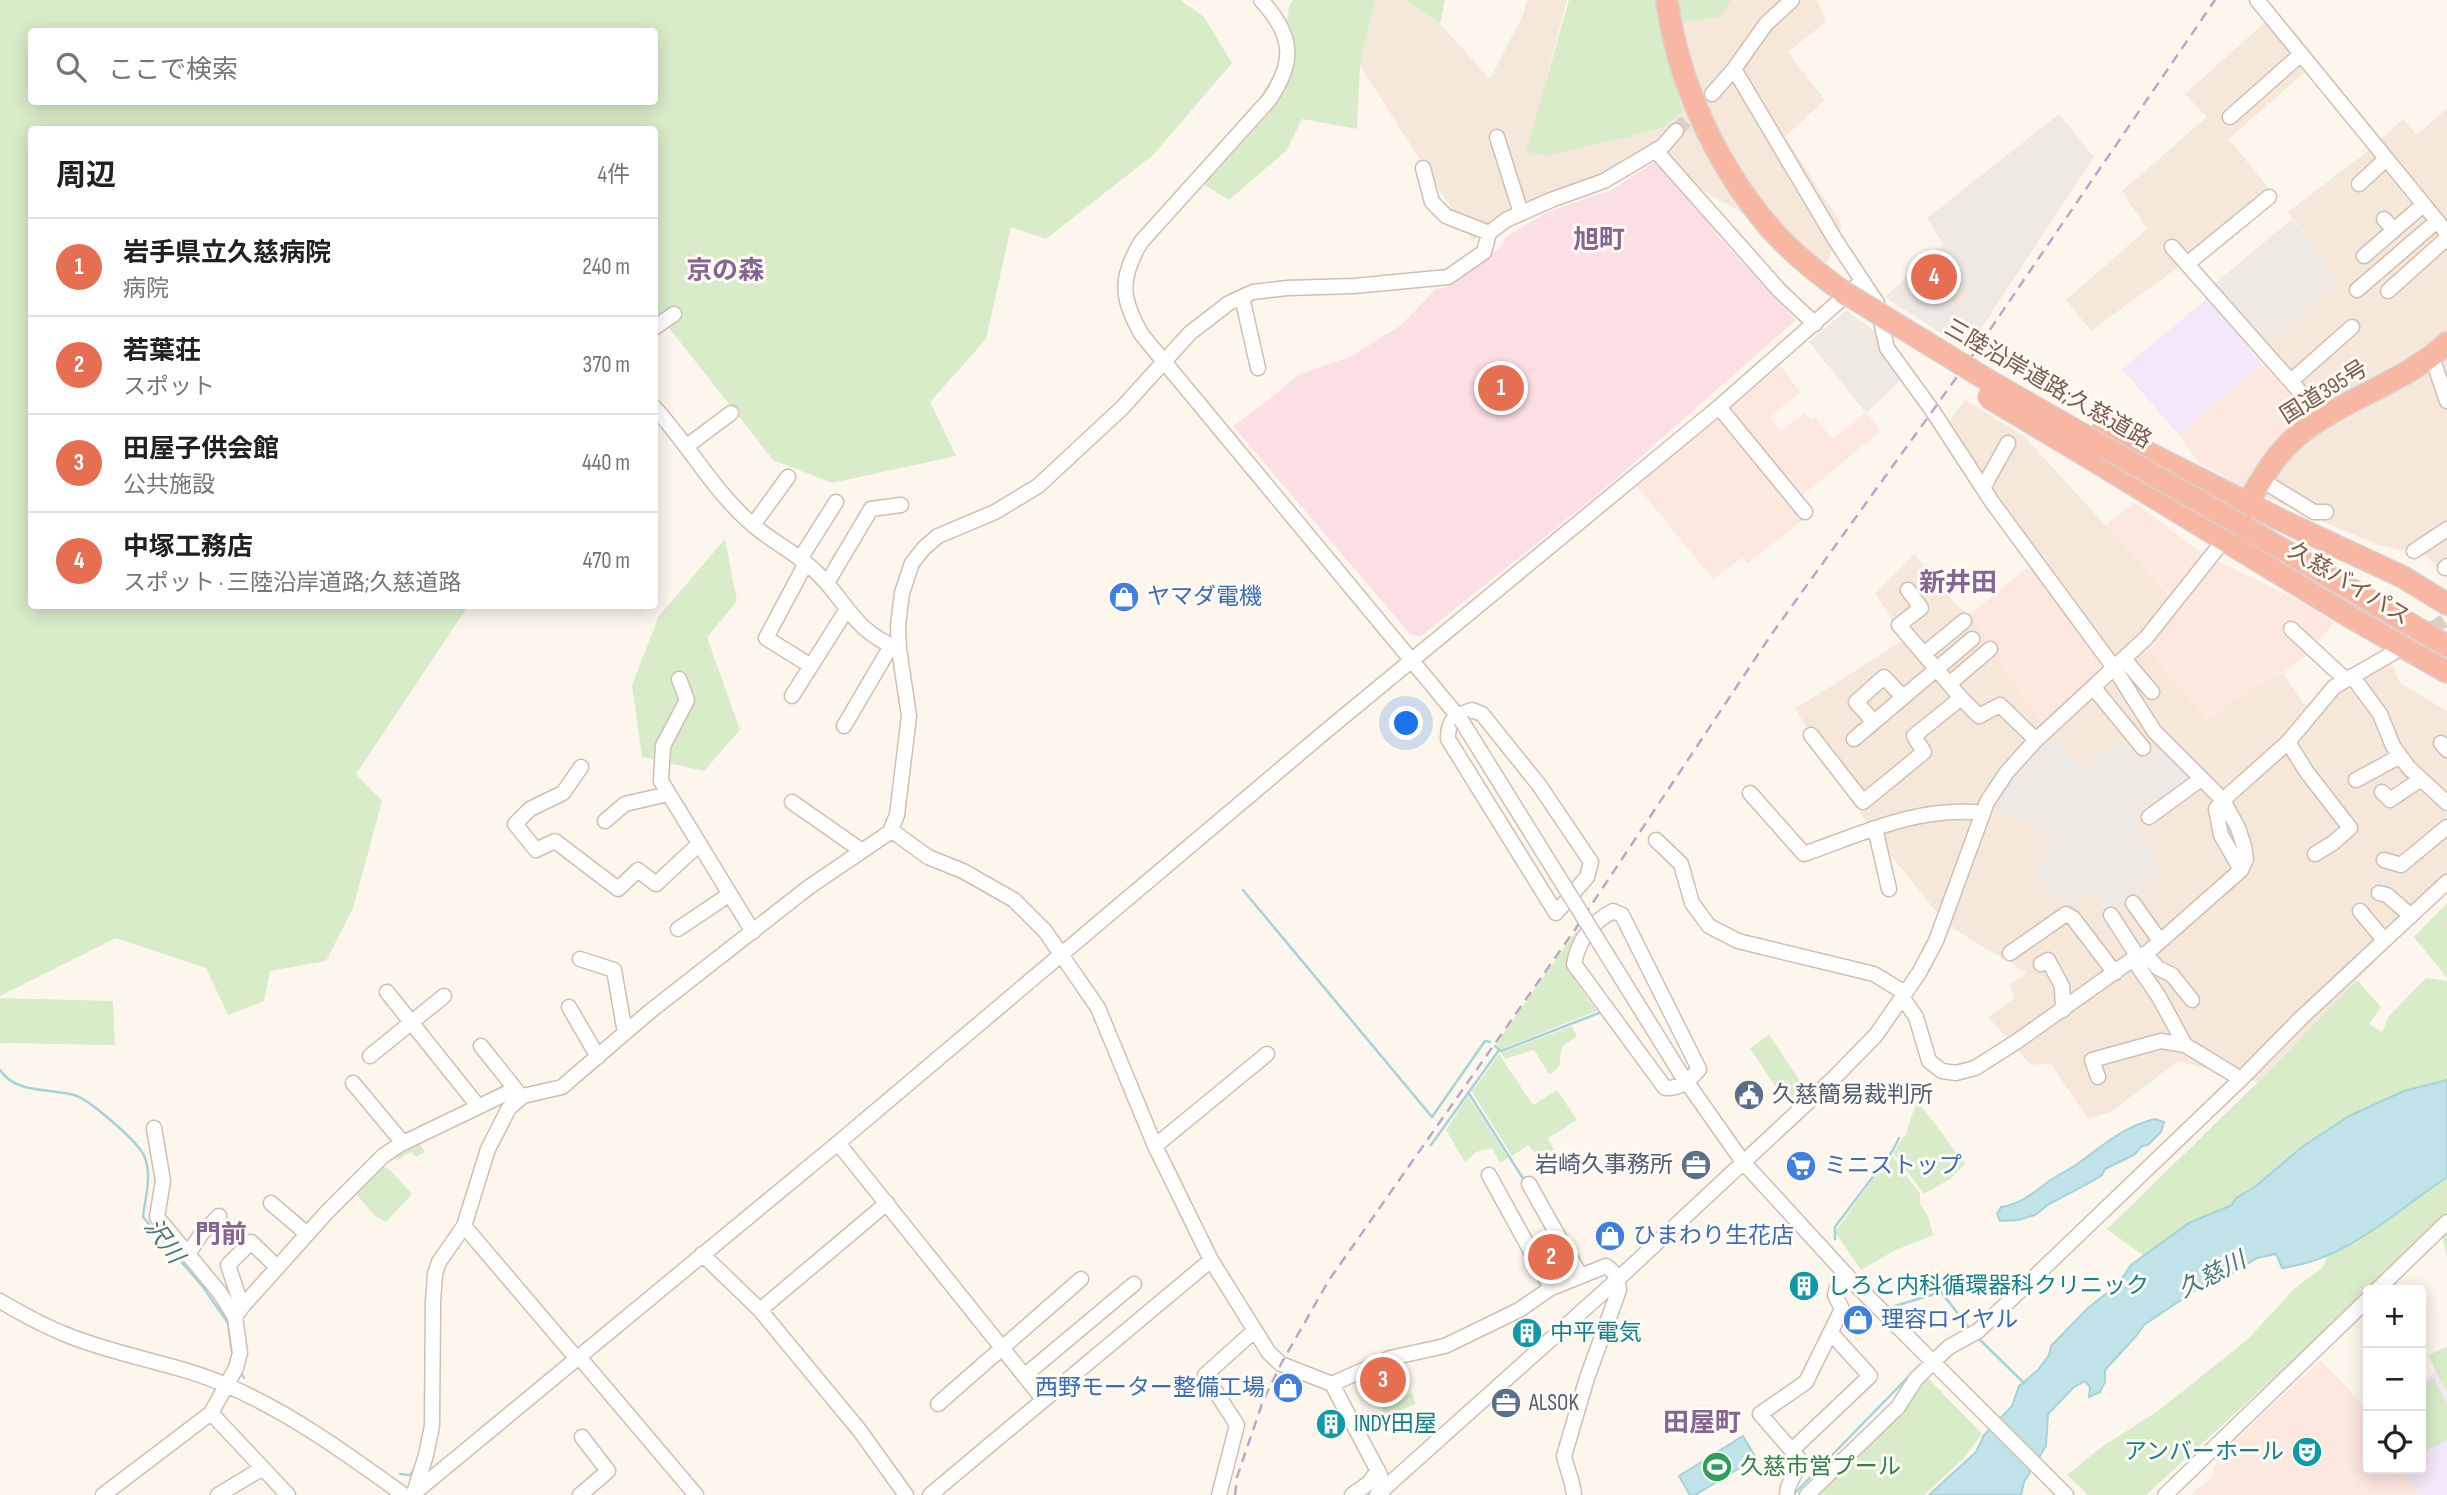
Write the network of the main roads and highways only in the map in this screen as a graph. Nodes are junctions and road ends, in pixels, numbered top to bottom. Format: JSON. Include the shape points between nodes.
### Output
{"nodes":[{"id":1,"x":1667,"y":0,"type":"edge"},
{"id":2,"x":1842,"y":291,"type":"junction"},
{"id":3,"x":2440,"y":350,"type":"edge"},
{"id":4,"x":2248,"y":503,"type":"junction"},
{"id":5,"x":2224,"y":540,"type":"junction"},
{"id":6,"x":2351,"y":552,"type":"junction"},
{"id":7,"x":2373,"y":600,"type":"junction"},
{"id":8,"x":2447,"y":604,"type":"edge"},
{"id":9,"x":2447,"y":621,"type":"edge"},
{"id":10,"x":2447,"y":637,"type":"edge"},
{"id":11,"x":2447,"y":646,"type":"edge"},
{"id":12,"x":2447,"y":672,"type":"edge"}],
"edges":[{"from":1,"to":2,"type":"highway","name":"三陸沿岸道路;久慈道路","via":[[1692,93],[1740,189],[1788,248]]},
{"from":2,"to":4,"type":"highway","name":"久慈バイパス","bridge":true},
{"from":2,"to":5,"type":"highway","name":"久慈バイパス","bridge":true,"via":[[1937,367]]},
{"from":2,"to":7,"type":"highway","name":"三陸沿岸道路;久慈道路","bridge":true,"via":[[1989,382]]},
{"from":3,"to":4,"type":"highway","name":"国道395号","via":[[2411,371],[2323,418],[2287,445]]},
{"from":4,"to":5,"type":"highway","name":"国道395号"},
{"from":4,"to":6,"type":"highway","name":"久慈バイパス"},
{"from":5,"to":12,"type":"highway","name":"久慈バイパス"},
{"from":6,"to":8,"type":"highway","name":"久慈バイパス"},
{"from":6,"to":9,"type":"highway"},
{"from":7,"to":10,"type":"highway"},
{"from":7,"to":11,"type":"highway"}]}
